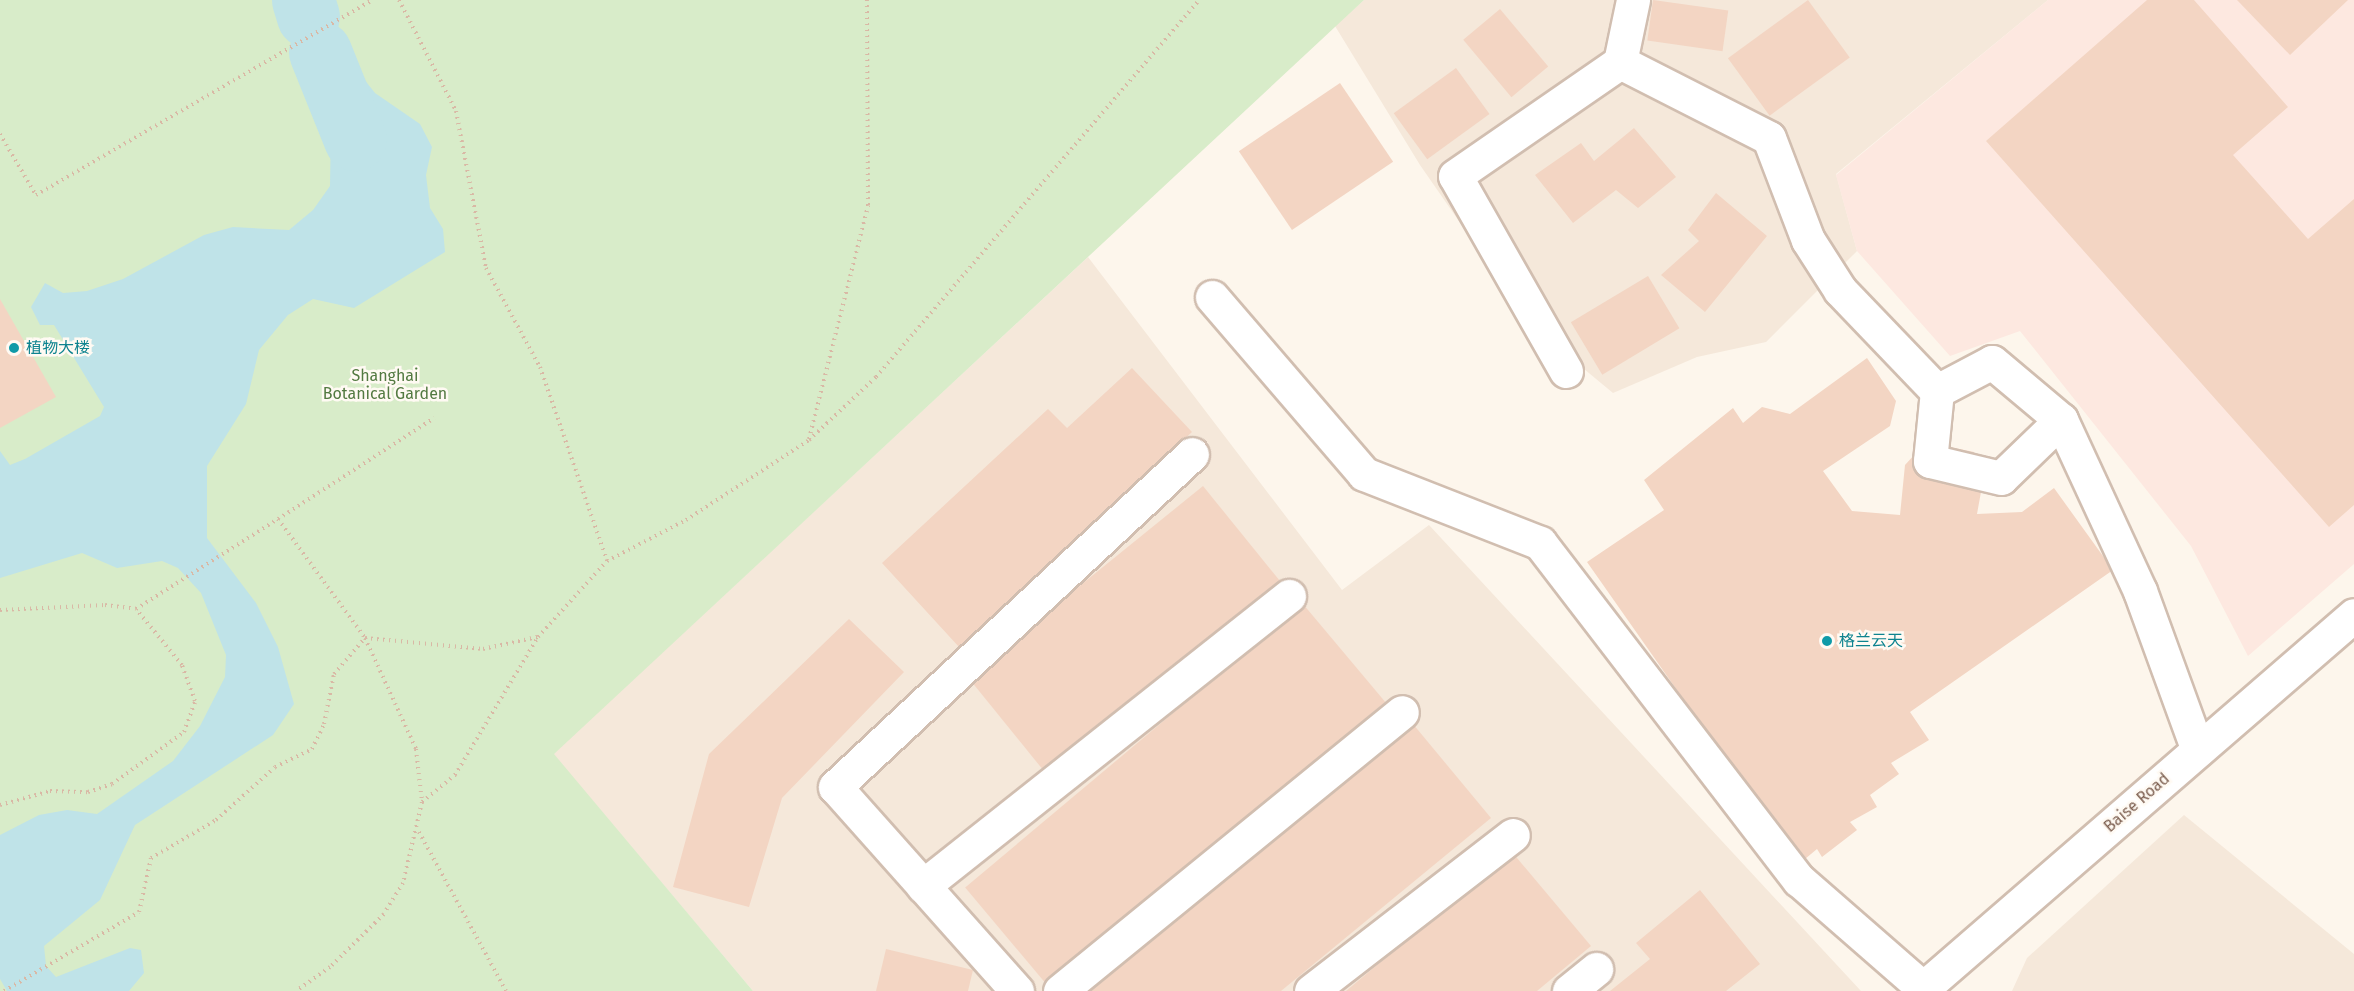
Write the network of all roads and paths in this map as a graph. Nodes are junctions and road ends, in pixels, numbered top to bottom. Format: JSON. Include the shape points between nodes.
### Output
{"nodes":[{"id":1,"x":373,"y":0,"type":"edge"},
{"id":2,"x":399,"y":0,"type":"edge"},
{"id":3,"x":867,"y":0,"type":"edge"},
{"id":4,"x":1199,"y":0,"type":"edge"},
{"id":5,"x":1633,"y":0,"type":"edge"},
{"id":6,"x":1620,"y":62,"type":"junction"},
{"id":7,"x":0,"y":134,"type":"edge"},
{"id":8,"x":1212,"y":297,"type":"dead end"},
{"id":9,"x":1566,"y":370,"type":"dead end"},
{"id":10,"x":1937,"y":391,"type":"junction"},
{"id":11,"x":434,"y":418,"type":"dead end"},
{"id":12,"x":2061,"y":420,"type":"junction"},
{"id":13,"x":809,"y":440,"type":"junction"},
{"id":14,"x":1192,"y":454,"type":"dead end"},
{"id":15,"x":278,"y":519,"type":"junction"},
{"id":16,"x":606,"y":561,"type":"junction"},
{"id":17,"x":1289,"y":597,"type":"dead end"},
{"id":18,"x":136,"y":609,"type":"junction"},
{"id":19,"x":0,"y":610,"type":"edge"},
{"id":20,"x":2354,"y":615,"type":"edge"},
{"id":21,"x":538,"y":637,"type":"junction"},
{"id":22,"x":365,"y":638,"type":"junction"},
{"id":23,"x":1402,"y":712,"type":"dead end"},
{"id":24,"x":2198,"y":750,"type":"junction"},
{"id":25,"x":422,"y":802,"type":"junction"},
{"id":26,"x":0,"y":805,"type":"edge"},
{"id":27,"x":419,"y":832,"type":"junction"},
{"id":28,"x":1513,"y":835,"type":"dead end"},
{"id":29,"x":923,"y":886,"type":"junction"},
{"id":30,"x":1596,"y":969,"type":"dead end"},
{"id":31,"x":1921,"y":990,"type":"edge"},
{"id":32,"x":4,"y":991,"type":"edge"},
{"id":33,"x":296,"y":991,"type":"edge"},
{"id":34,"x":506,"y":991,"type":"edge"},
{"id":35,"x":1017,"y":991,"type":"edge"},
{"id":36,"x":1060,"y":991,"type":"edge"},
{"id":37,"x":1311,"y":991,"type":"edge"},
{"id":38,"x":1569,"y":991,"type":"edge"}],
"edges":[{"from":1,"to":7,"type":"path","via":[[36,195]]},
{"from":2,"to":16,"type":"path","via":[[456,111],[486,268],[540,367]]},
{"from":3,"to":13,"type":"path","via":[[868,205]]},
{"from":4,"to":13,"type":"path","via":[[876,377]]},
{"from":5,"to":6,"type":"street"},
{"from":6,"to":9,"type":"street","via":[[1455,176]]},
{"from":6,"to":10,"type":"street","via":[[1769,138],[1808,240],[1840,290]]},
{"from":8,"to":31,"type":"street","via":[[1364,474],[1540,543],[1798,880]]},
{"from":10,"to":12,"type":"street","via":[[1992,362]]},
{"from":10,"to":12,"type":"street","via":[[1930,462],[2001,478]]},
{"from":11,"to":15,"type":"path"},
{"from":12,"to":24,"type":"street","via":[[2140,591]]},
{"from":13,"to":16,"type":"path","via":[[686,520]]},
{"from":14,"to":29,"type":"street","via":[[835,787]]},
{"from":15,"to":18,"type":"path"},
{"from":15,"to":22,"type":"path"},
{"from":16,"to":21,"type":"path"},
{"from":17,"to":29,"type":"street"},
{"from":18,"to":19,"type":"path","via":[[105,605]]},
{"from":18,"to":26,"type":"path","via":[[182,665],[195,701],[184,732],[112,784],[88,792],[50,791]]},
{"from":20,"to":24,"type":"street","name":"Baise Road"},
{"from":21,"to":22,"type":"path","via":[[483,649]]},
{"from":21,"to":25,"type":"path","via":[[455,775]]},
{"from":22,"to":25,"type":"path","via":[[416,749]]},
{"from":22,"to":32,"type":"path","via":[[334,674],[324,724],[312,749],[275,767],[216,820],[151,858],[139,912]]},
{"from":23,"to":36,"type":"street"},
{"from":24,"to":31,"type":"street","name":"Baise Road"},
{"from":25,"to":27,"type":"path"},
{"from":27,"to":33,"type":"path","via":[[403,883],[384,914],[330,967]]},
{"from":27,"to":34,"type":"path"},
{"from":28,"to":37,"type":"street"},
{"from":29,"to":35,"type":"street"},
{"from":30,"to":38,"type":"street"}]}
